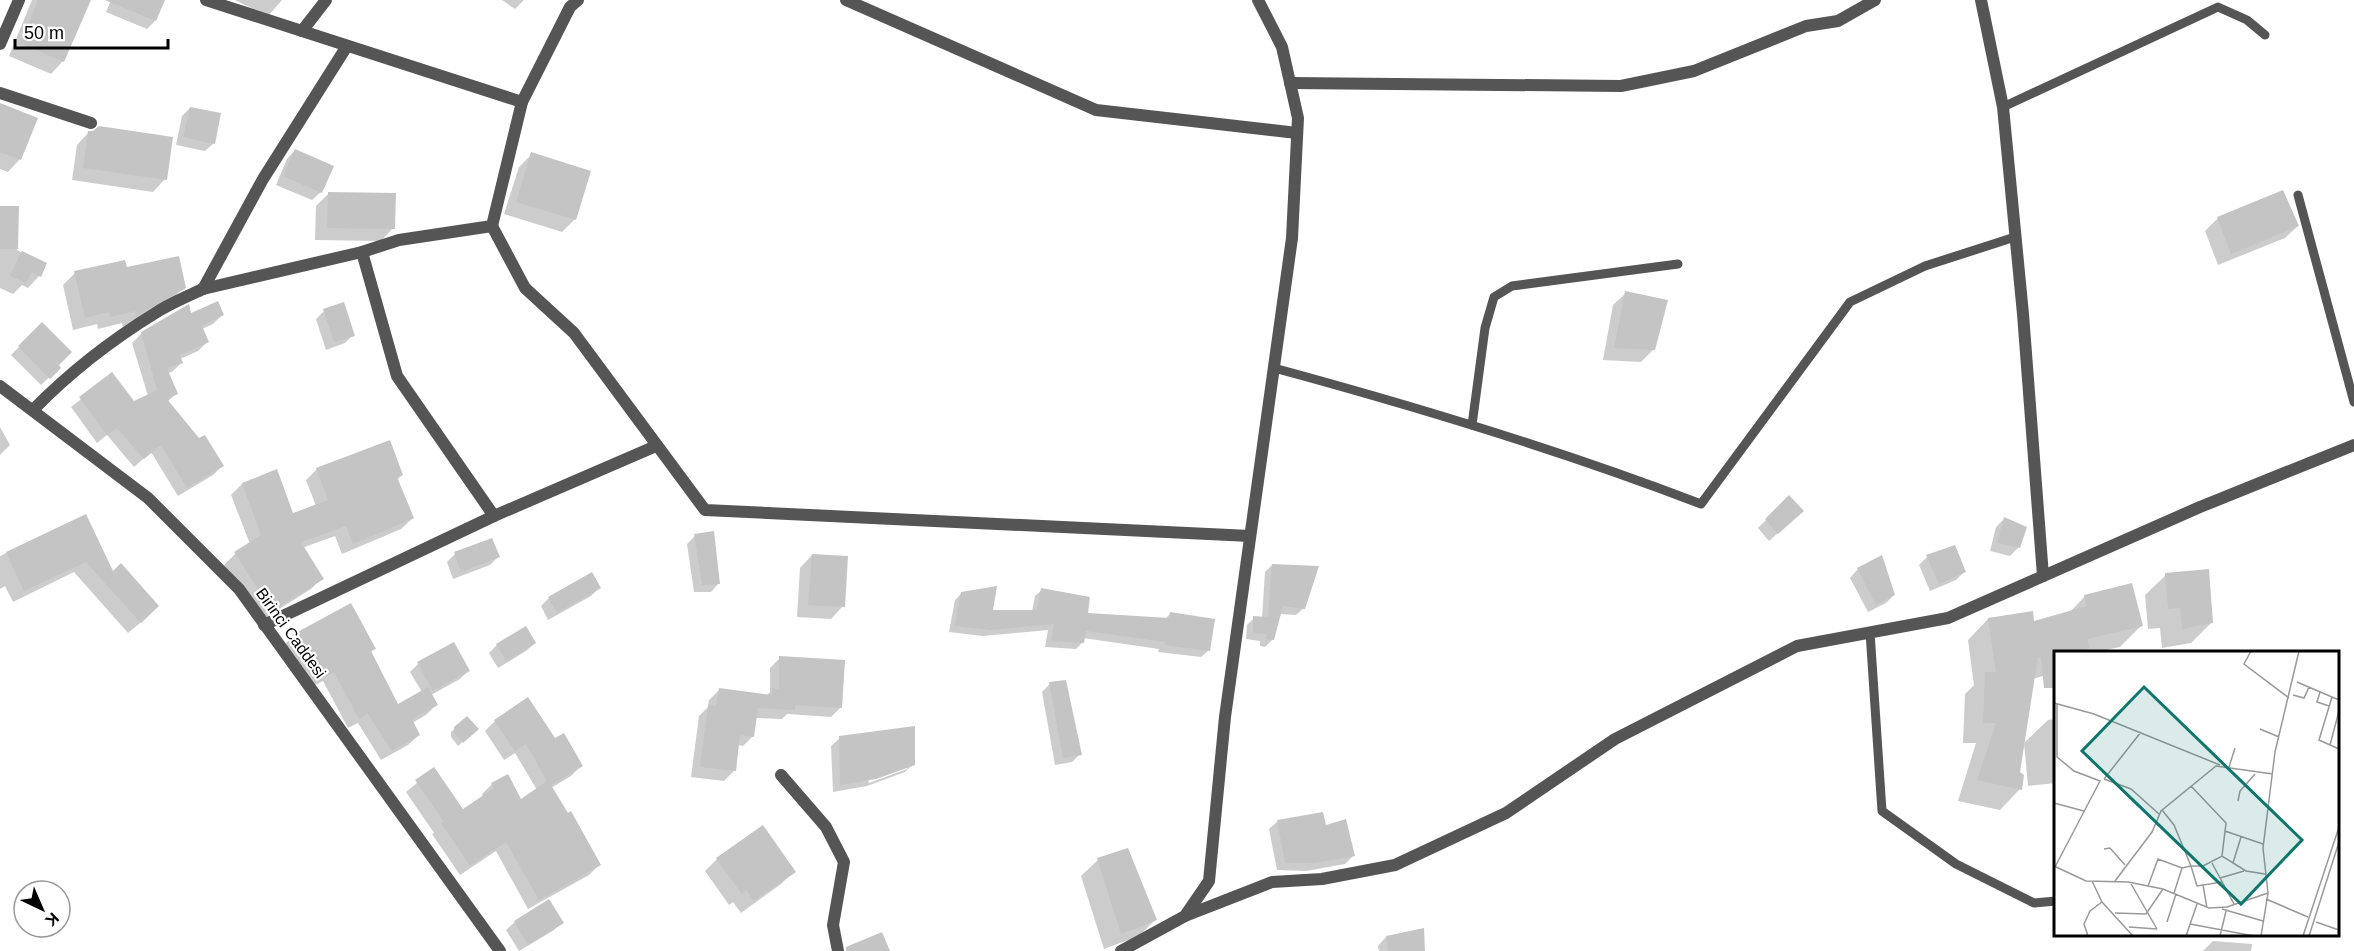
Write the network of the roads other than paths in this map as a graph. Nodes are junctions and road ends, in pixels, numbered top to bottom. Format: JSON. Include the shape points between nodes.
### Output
{"nodes":[{"id":1,"x":19,"y":0,"type":"edge"},
{"id":2,"x":206,"y":0,"type":"edge"},
{"id":3,"x":326,"y":0,"type":"edge"},
{"id":4,"x":578,"y":0,"type":"edge"},
{"id":5,"x":846,"y":0,"type":"edge"},
{"id":6,"x":1258,"y":0,"type":"edge"},
{"id":7,"x":1875,"y":0,"type":"edge"},
{"id":8,"x":1981,"y":0,"type":"edge"},
{"id":9,"x":302,"y":31,"type":"junction"},
{"id":10,"x":2265,"y":35,"type":"dead end"},
{"id":11,"x":0,"y":44,"type":"edge"},
{"id":12,"x":347,"y":46,"type":"junction"},
{"id":13,"x":1290,"y":83,"type":"junction"},
{"id":14,"x":0,"y":93,"type":"edge"},
{"id":15,"x":522,"y":102,"type":"junction"},
{"id":16,"x":2003,"y":107,"type":"junction"},
{"id":17,"x":91,"y":123,"type":"dead end"},
{"id":18,"x":1297,"y":133,"type":"junction"},
{"id":19,"x":2298,"y":195,"type":"dead end"},
{"id":20,"x":492,"y":226,"type":"junction"},
{"id":21,"x":2015,"y":237,"type":"junction"},
{"id":22,"x":362,"y":252,"type":"junction"},
{"id":23,"x":1678,"y":264,"type":"dead end"},
{"id":24,"x":203,"y":289,"type":"junction"},
{"id":25,"x":1274,"y":368,"type":"junction"},
{"id":26,"x":0,"y":386,"type":"edge"},
{"id":27,"x":2354,"y":402,"type":"edge"},
{"id":28,"x":33,"y":410,"type":"junction"},
{"id":29,"x":1472,"y":425,"type":"junction"},
{"id":30,"x":656,"y":446,"type":"junction"},
{"id":31,"x":2354,"y":446,"type":"edge"},
{"id":32,"x":494,"y":516,"type":"junction"},
{"id":33,"x":1250,"y":536,"type":"junction"},
{"id":34,"x":2043,"y":576,"type":"junction"},
{"id":35,"x":264,"y":625,"type":"junction"},
{"id":36,"x":1870,"y":632,"type":"junction"},
{"id":37,"x":781,"y":775,"type":"dead end"},
{"id":38,"x":2054,"y":901,"type":"edge"},
{"id":39,"x":1185,"y":916,"type":"junction"},
{"id":40,"x":500,"y":951,"type":"edge"},
{"id":41,"x":838,"y":951,"type":"edge"},
{"id":42,"x":1121,"y":951,"type":"edge"}],
"edges":[{"from":1,"to":11,"type":"street"},
{"from":2,"to":9,"type":"street"},
{"from":3,"to":9,"type":"street"},
{"from":4,"to":15,"type":"street","via":[[570,7]]},
{"from":5,"to":18,"type":"street","via":[[1096,110]]},
{"from":6,"to":13,"type":"street","via":[[1282,47]]},
{"from":7,"to":13,"type":"street","via":[[1838,21],[1806,26],[1694,71],[1621,86]]},
{"from":8,"to":16,"type":"street"},
{"from":9,"to":12,"type":"street"},
{"from":10,"to":16,"type":"lane","via":[[2247,20],[2218,7]]},
{"from":12,"to":15,"type":"street"},
{"from":12,"to":24,"type":"street","via":[[263,179]]},
{"from":13,"to":18,"type":"street","via":[[1298,118]]},
{"from":14,"to":17,"type":"street"},
{"from":15,"to":20,"type":"street"},
{"from":16,"to":21,"type":"street"},
{"from":18,"to":25,"type":"street","via":[[1292,238]]},
{"from":19,"to":27,"type":"lane"},
{"from":20,"to":22,"type":"street","via":[[399,240]]},
{"from":20,"to":30,"type":"street","via":[[525,288],[574,333]]},
{"from":21,"to":29,"type":"lane","via":[[1925,266],[1850,302],[1701,504],[1607,468]]},
{"from":21,"to":34,"type":"street"},
{"from":22,"to":24,"type":"street"},
{"from":22,"to":32,"type":"street","via":[[397,376]]},
{"from":23,"to":29,"type":"lane","via":[[1512,286],[1494,297],[1485,328]]},
{"from":24,"to":28,"type":"street","via":[[158,311],[106,347]]},
{"from":25,"to":29,"type":"lane"},
{"from":25,"to":33,"type":"street"},
{"from":26,"to":28,"type":"street","name":"Birinci Caddesi"},
{"from":28,"to":35,"type":"street","name":"Birinci Caddesi","via":[[148,498],[239,589]]},
{"from":30,"to":32,"type":"street"},
{"from":30,"to":33,"type":"street","via":[[705,510]]},
{"from":31,"to":34,"type":"street","via":[[2200,507]]},
{"from":32,"to":35,"type":"street"},
{"from":33,"to":39,"type":"street","via":[[1225,717],[1209,881]]},
{"from":34,"to":36,"type":"street","via":[[1948,618]]},
{"from":35,"to":40,"type":"street","name":"Birinci Caddesi"},
{"from":36,"to":38,"type":"lane","via":[[1882,812],[1956,864],[2034,903]]},
{"from":36,"to":39,"type":"street","via":[[1797,645],[1615,739],[1506,813],[1395,864],[1322,879],[1272,882]]},
{"from":37,"to":41,"type":"street","via":[[826,827],[844,862],[833,925]]},
{"from":39,"to":42,"type":"street"}]}
